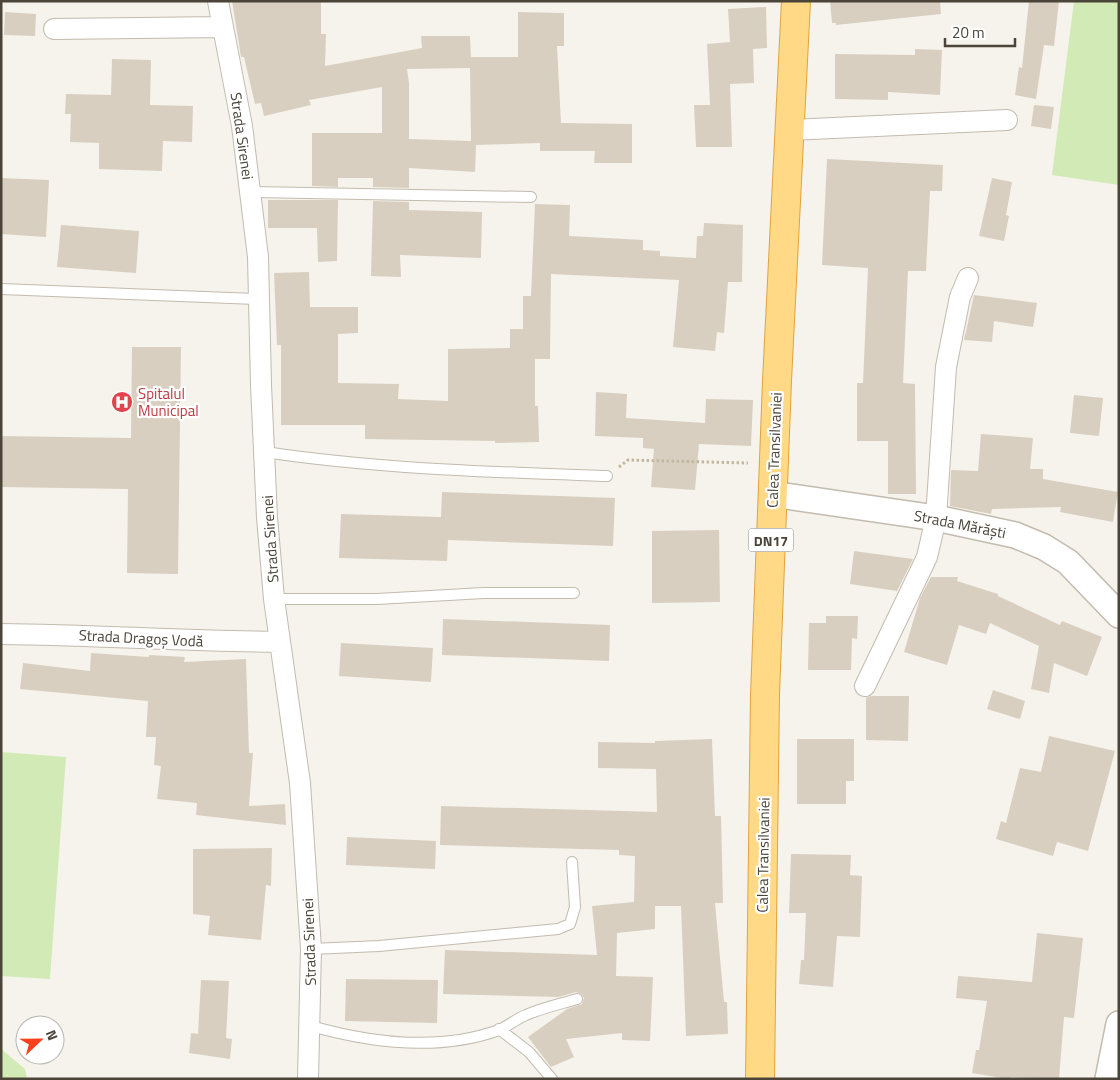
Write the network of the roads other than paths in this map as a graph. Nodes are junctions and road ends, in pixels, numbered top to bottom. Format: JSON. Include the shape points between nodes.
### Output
{"nodes":[{"id":1,"x":218,"y":1,"type":"edge"},
{"id":2,"x":796,"y":1,"type":"edge"},
{"id":3,"x":223,"y":27,"type":"junction"},
{"id":4,"x":54,"y":28,"type":"dead end"},
{"id":5,"x":1007,"y":120,"type":"dead end"},
{"id":6,"x":790,"y":130,"type":"junction"},
{"id":7,"x":250,"y":192,"type":"junction"},
{"id":8,"x":531,"y":197,"type":"dead end"},
{"id":9,"x":968,"y":278,"type":"dead end"},
{"id":10,"x":1,"y":289,"type":"edge"},
{"id":11,"x":259,"y":299,"type":"junction"},
{"id":12,"x":264,"y":452,"type":"junction"},
{"id":13,"x":607,"y":476,"type":"road end"},
{"id":14,"x":772,"y":494,"type":"junction"},
{"id":15,"x":936,"y":518,"type":"junction"},
{"id":16,"x":574,"y":593,"type":"dead end"},
{"id":17,"x":274,"y":599,"type":"junction"},
{"id":18,"x":1119,"y":615,"type":"edge"},
{"id":19,"x":1,"y":634,"type":"edge"},
{"id":20,"x":280,"y":642,"type":"junction"},
{"id":21,"x":866,"y":686,"type":"dead end"},
{"id":22,"x":572,"y":862,"type":"dead end"},
{"id":23,"x":311,"y":949,"type":"junction"},
{"id":24,"x":576,"y":999,"type":"dead end"},
{"id":25,"x":1119,"y":1024,"type":"edge"},
{"id":26,"x":311,"y":1026,"type":"junction"},
{"id":27,"x":500,"y":1030,"type":"junction"},
{"id":28,"x":308,"y":1079,"type":"edge"},
{"id":29,"x":552,"y":1079,"type":"edge"},
{"id":30,"x":760,"y":1079,"type":"edge"},
{"id":31,"x":1108,"y":1079,"type":"edge"}],
"edges":[{"from":1,"to":3,"type":"street","name":"Strada Sirenei"},
{"from":2,"to":6,"type":"highway","name":"Calea Transilvaniei","number":"DN17"},
{"from":3,"to":4,"type":"street"},
{"from":3,"to":7,"type":"street","name":"Strada Sirenei","via":[[242,126]]},
{"from":5,"to":6,"type":"street"},
{"from":6,"to":14,"type":"highway","name":"Calea Transilvaniei","number":"DN17"},
{"from":7,"to":8,"type":"lane"},
{"from":7,"to":11,"type":"street","name":"Strada Sirenei","via":[[258,257]]},
{"from":9,"to":15,"type":"street","via":[[960,297],[946,368]]},
{"from":10,"to":11,"type":"lane"},
{"from":11,"to":12,"type":"street","name":"Strada Sirenei"},
{"from":12,"to":13,"type":"lane","via":[[318,460],[422,468]]},
{"from":12,"to":17,"type":"street","name":"Strada Sirenei"},
{"from":14,"to":15,"type":"street","name":"Strada Mărăști"},
{"from":14,"to":30,"type":"highway","name":"Calea Transilvaniei","number":"DN17","via":[[765,695]]},
{"from":15,"to":18,"type":"street","name":"Strada Mărăști","via":[[1015,535],[1044,547],[1068,562]]},
{"from":15,"to":21,"type":"street","via":[[927,557]]},
{"from":16,"to":17,"type":"lane"},
{"from":17,"to":20,"type":"street","name":"Strada Sirenei"},
{"from":19,"to":20,"type":"street","name":"Strada Dragoș Vodă","via":[[97,634],[186,641]]},
{"from":20,"to":23,"type":"street","name":"Strada Sirenei","via":[[300,783]]},
{"from":22,"to":23,"type":"lane","via":[[575,907],[570,924],[558,929]]},
{"from":23,"to":26,"type":"street","name":"Strada Sirenei"},
{"from":24,"to":27,"type":"lane","via":[[526,1015]]},
{"from":25,"to":31,"type":"street"},
{"from":26,"to":27,"type":"lane","via":[[348,1036],[406,1043],[455,1041]]},
{"from":26,"to":28,"type":"street","name":"Strada Sirenei"},
{"from":27,"to":29,"type":"lane","via":[[529,1052]]}]}
